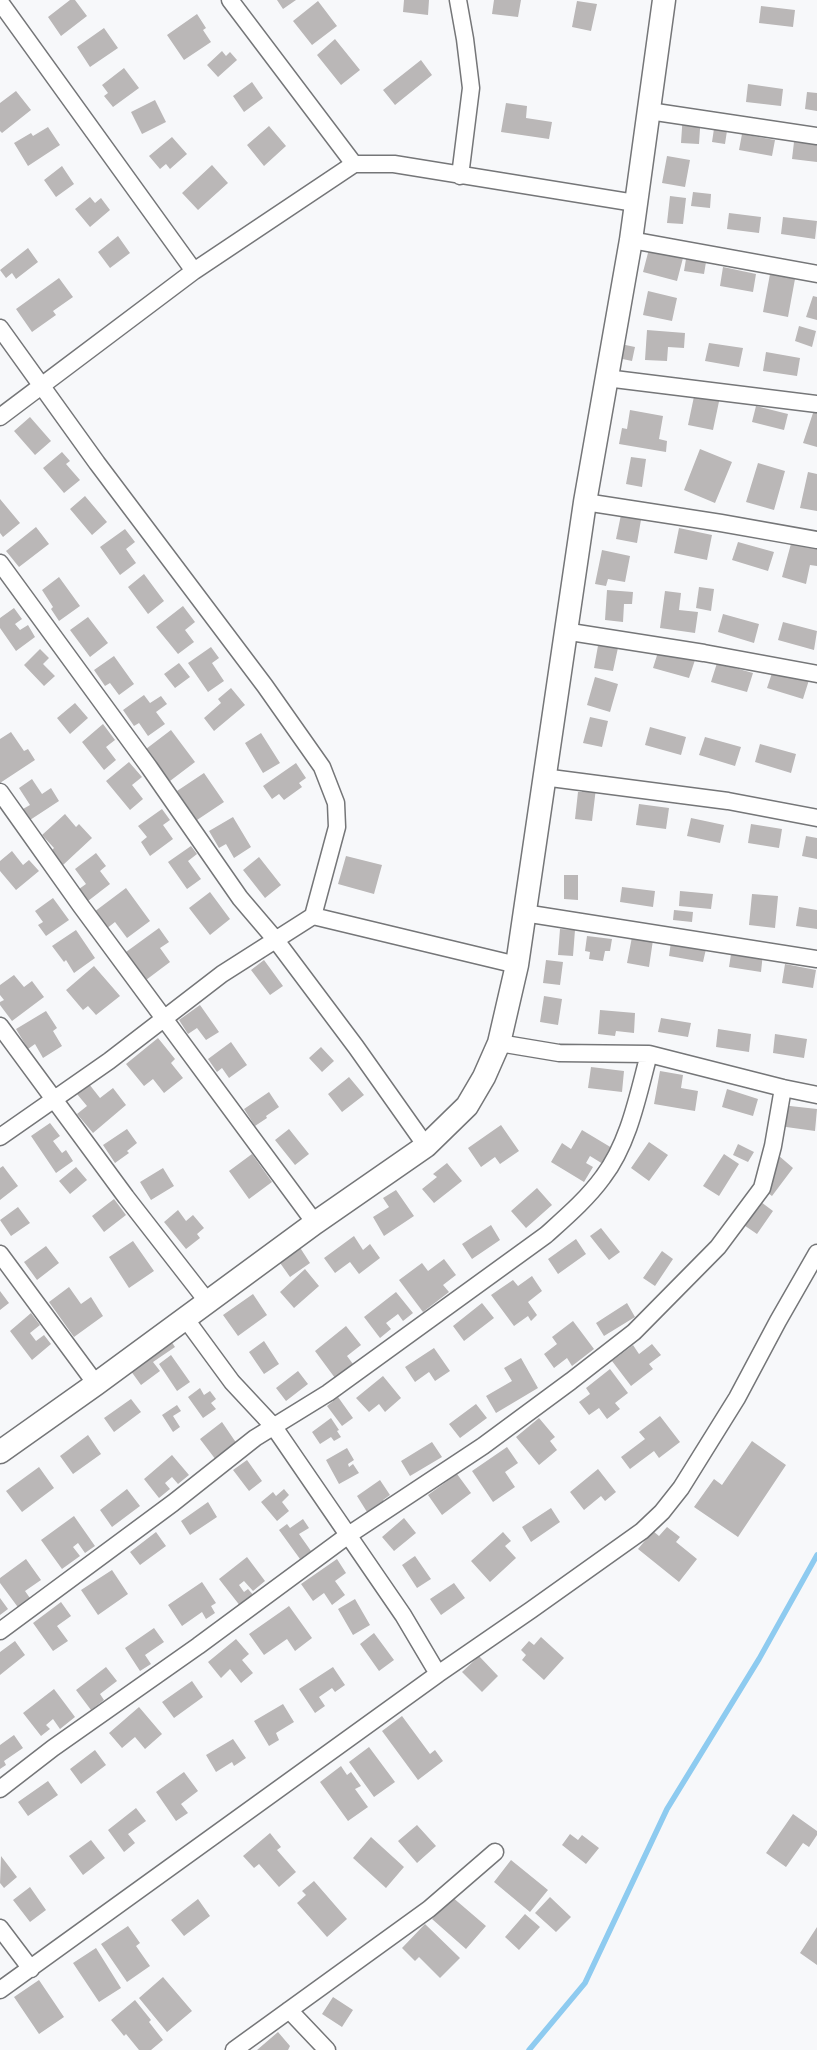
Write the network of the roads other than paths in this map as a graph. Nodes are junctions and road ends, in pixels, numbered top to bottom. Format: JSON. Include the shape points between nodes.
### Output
{"nodes":[{"id":1,"x":230,"y":0,"type":"edge"},
{"id":2,"x":458,"y":0,"type":"edge"},
{"id":3,"x":664,"y":0,"type":"edge"},
{"id":4,"x":0,"y":2,"type":"edge"},
{"id":5,"x":649,"y":111,"type":"junction"},
{"id":6,"x":817,"y":136,"type":"edge"},
{"id":7,"x":354,"y":164,"type":"junction"},
{"id":8,"x":460,"y":176,"type":"junction"},
{"id":9,"x":635,"y":203,"type":"junction"},
{"id":10,"x":631,"y":240,"type":"junction"},
{"id":11,"x":194,"y":271,"type":"junction"},
{"id":12,"x":817,"y":274,"type":"edge"},
{"id":13,"x":0,"y":328,"type":"edge"},
{"id":14,"x":606,"y":378,"type":"junction"},
{"id":15,"x":41,"y":386,"type":"junction"},
{"id":16,"x":817,"y":404,"type":"edge"},
{"id":17,"x":0,"y":417,"type":"edge"},
{"id":18,"x":585,"y":502,"type":"junction"},
{"id":19,"x":817,"y":540,"type":"edge"},
{"id":20,"x":0,"y":563,"type":"edge"},
{"id":21,"x":564,"y":631,"type":"junction"},
{"id":22,"x":817,"y":674,"type":"edge"},
{"id":23,"x":543,"y":778,"type":"junction"},
{"id":24,"x":0,"y":792,"type":"edge"},
{"id":25,"x":817,"y":818,"type":"edge"},
{"id":26,"x":524,"y":913,"type":"junction"},
{"id":27,"x":313,"y":916,"type":"junction"},
{"id":28,"x":275,"y":939,"type":"junction"},
{"id":29,"x":817,"y":958,"type":"edge"},
{"id":30,"x":516,"y":965,"type":"junction"},
{"id":31,"x":164,"y":1020,"type":"junction"},
{"id":32,"x":0,"y":1026,"type":"edge"},
{"id":33,"x":499,"y":1043,"type":"junction"},
{"id":34,"x":649,"y":1054,"type":"junction"},
{"id":35,"x":783,"y":1088,"type":"junction"},
{"id":36,"x":817,"y":1095,"type":"edge"},
{"id":37,"x":54,"y":1100,"type":"junction"},
{"id":38,"x":0,"y":1137,"type":"edge"},
{"id":39,"x":426,"y":1146,"type":"junction"},
{"id":40,"x":315,"y":1223,"type":"junction"},
{"id":41,"x":817,"y":1253,"type":"edge"},
{"id":42,"x":0,"y":1254,"type":"edge"},
{"id":43,"x":207,"y":1302,"type":"junction"},
{"id":44,"x":185,"y":1318,"type":"junction"},
{"id":45,"x":96,"y":1384,"type":"junction"},
{"id":46,"x":274,"y":1427,"type":"junction"},
{"id":47,"x":0,"y":1452,"type":"edge"},
{"id":48,"x":347,"y":1536,"type":"junction"},
{"id":49,"x":0,"y":1631,"type":"edge"},
{"id":50,"x":438,"y":1674,"type":"junction"},
{"id":51,"x":0,"y":1789,"type":"edge"},
{"id":52,"x":496,"y":1852,"type":"dead end"},
{"id":53,"x":0,"y":1928,"type":"edge"},
{"id":54,"x":30,"y":1969,"type":"junction"},
{"id":55,"x":0,"y":1990,"type":"edge"},
{"id":56,"x":289,"y":2010,"type":"junction"},
{"id":57,"x":234,"y":2050,"type":"edge"},
{"id":58,"x":327,"y":2050,"type":"edge"}],
"edges":[{"from":1,"to":7,"type":"street"},
{"from":2,"to":8,"type":"street","via":[[471,88]]},
{"from":3,"to":5,"type":"main road"},
{"from":4,"to":11,"type":"street"},
{"from":5,"to":6,"type":"street"},
{"from":5,"to":9,"type":"main road"},
{"from":7,"to":8,"type":"street","via":[[394,164]]},
{"from":7,"to":11,"type":"street"},
{"from":8,"to":9,"type":"street"},
{"from":9,"to":10,"type":"main road"},
{"from":10,"to":12,"type":"street"},
{"from":10,"to":14,"type":"main road"},
{"from":11,"to":15,"type":"street"},
{"from":13,"to":15,"type":"street"},
{"from":14,"to":16,"type":"street"},
{"from":14,"to":18,"type":"main road"},
{"from":15,"to":17,"type":"street"},
{"from":15,"to":27,"type":"street","via":[[266,686],[322,767],[336,803],[337,827]]},
{"from":18,"to":19,"type":"street"},
{"from":18,"to":21,"type":"main road"},
{"from":20,"to":28,"type":"street","via":[[155,775],[240,898]]},
{"from":21,"to":22,"type":"street"},
{"from":21,"to":23,"type":"main road"},
{"from":23,"to":25,"type":"street","via":[[728,801]]},
{"from":23,"to":26,"type":"main road"},
{"from":24,"to":31,"type":"street"},
{"from":26,"to":29,"type":"street"},
{"from":26,"to":30,"type":"main road"},
{"from":27,"to":28,"type":"street"},
{"from":27,"to":30,"type":"street"},
{"from":28,"to":31,"type":"street","via":[[222,974]]},
{"from":28,"to":39,"type":"street"},
{"from":30,"to":33,"type":"main road"},
{"from":31,"to":37,"type":"street"},
{"from":31,"to":40,"type":"street"},
{"from":32,"to":37,"type":"street"},
{"from":33,"to":34,"type":"street","via":[[559,1053]]},
{"from":33,"to":39,"type":"main road","via":[[467,1106]]},
{"from":34,"to":35,"type":"street"},
{"from":34,"to":46,"type":"street","via":[[632,1115],[615,1158],[576,1208],[516,1258],[328,1393]]},
{"from":35,"to":36,"type":"street"},
{"from":35,"to":48,"type":"street","via":[[762,1188],[718,1248],[634,1332],[611,1350],[484,1446]]},
{"from":37,"to":38,"type":"street"},
{"from":37,"to":43,"type":"street"},
{"from":39,"to":40,"type":"main road"},
{"from":40,"to":43,"type":"main road"},
{"from":41,"to":50,"type":"street","via":[[737,1398],[681,1488],[662,1512],[619,1548]]},
{"from":42,"to":45,"type":"street"},
{"from":43,"to":44,"type":"main road"},
{"from":44,"to":45,"type":"main road"},
{"from":44,"to":46,"type":"street","via":[[232,1382]]},
{"from":45,"to":47,"type":"main road"},
{"from":46,"to":48,"type":"street"},
{"from":46,"to":49,"type":"street"},
{"from":48,"to":50,"type":"street","via":[[403,1615]]},
{"from":48,"to":51,"type":"street"},
{"from":50,"to":54,"type":"street"},
{"from":52,"to":56,"type":"street","via":[[429,1909]]},
{"from":53,"to":54,"type":"street"},
{"from":54,"to":55,"type":"street"},
{"from":56,"to":57,"type":"street"},
{"from":56,"to":58,"type":"street"}]}
